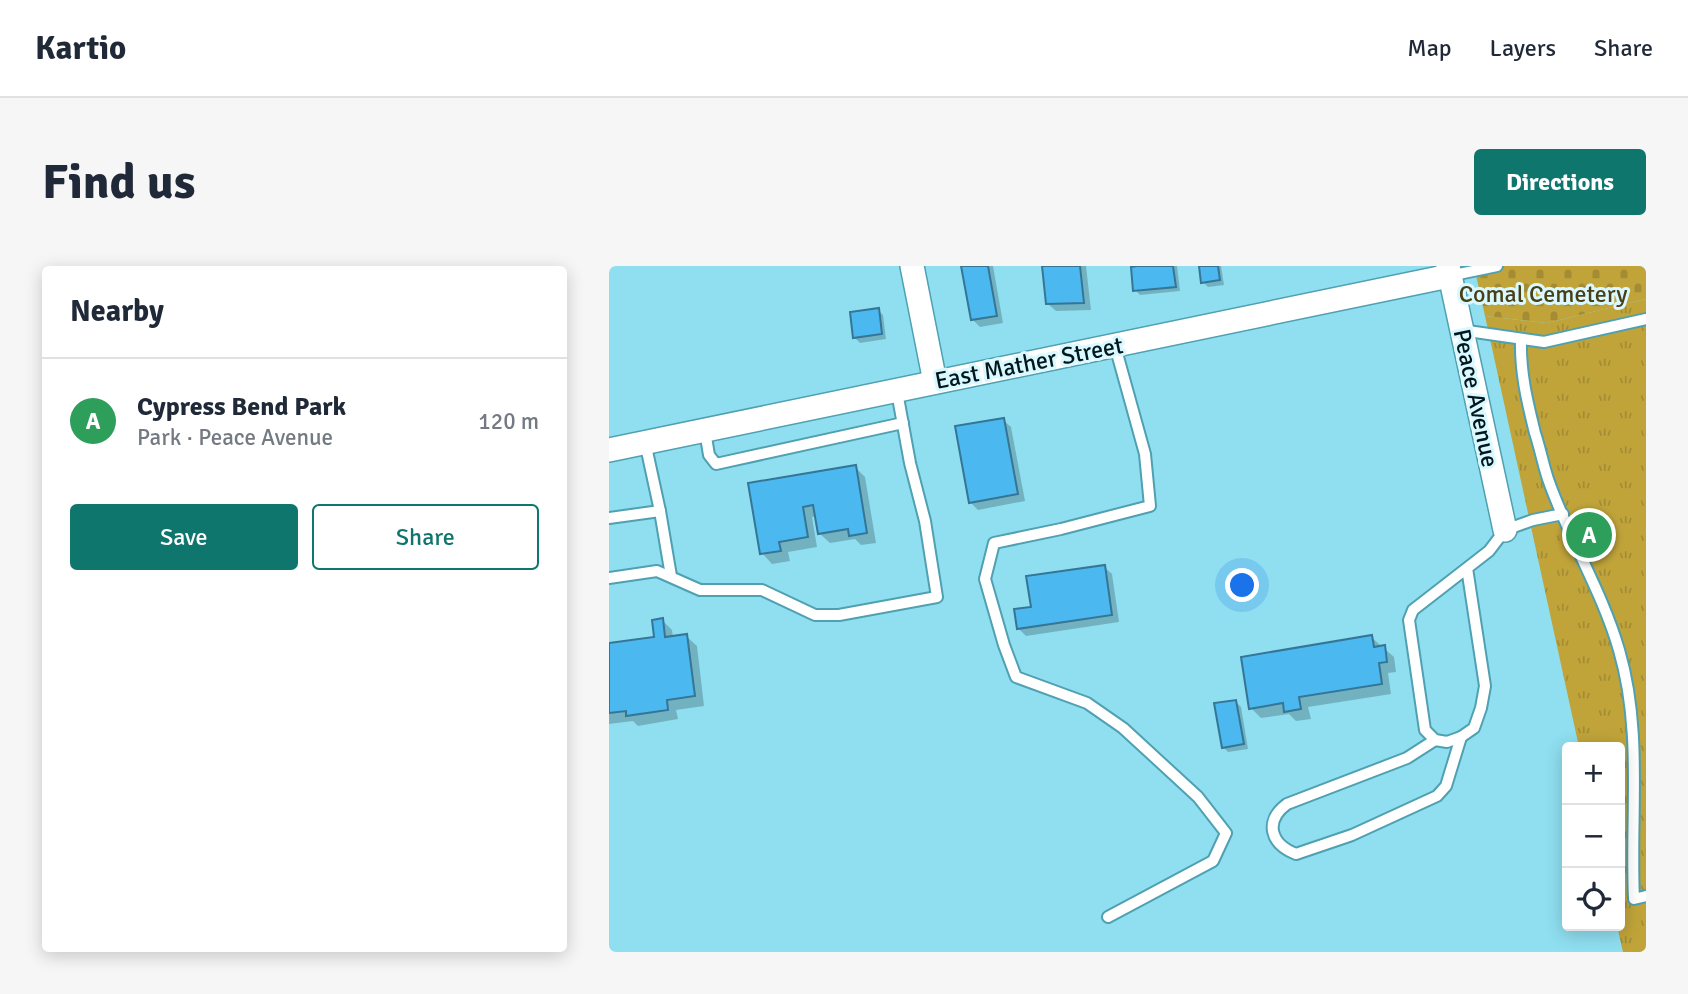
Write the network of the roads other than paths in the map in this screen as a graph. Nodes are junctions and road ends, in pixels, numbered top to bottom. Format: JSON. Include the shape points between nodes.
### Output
{"nodes":[{"id":1,"x":912,"y":266,"type":"edge"},
{"id":2,"x":1497,"y":266,"type":"edge"},
{"id":3,"x":1448,"y":271,"type":"edge"},
{"id":4,"x":1646,"y":319,"type":"edge"},
{"id":5,"x":1461,"y":331,"type":"junction"},
{"id":6,"x":1521,"y":339,"type":"junction"},
{"id":7,"x":1115,"y":346,"type":"junction"},
{"id":8,"x":935,"y":382,"type":"junction"},
{"id":9,"x":897,"y":392,"type":"junction"},
{"id":10,"x":903,"y":423,"type":"junction"},
{"id":11,"x":705,"y":430,"type":"junction"},
{"id":12,"x":645,"y":442,"type":"junction"},
{"id":13,"x":609,"y":450,"type":"edge"},
{"id":14,"x":660,"y":511,"type":"junction"},
{"id":15,"x":1563,"y":514,"type":"junction"},
{"id":16,"x":609,"y":518,"type":"edge"},
{"id":17,"x":1505,"y":530,"type":"junction"},
{"id":18,"x":1467,"y":568,"type":"junction"},
{"id":19,"x":671,"y":576,"type":"junction"},
{"id":20,"x":609,"y":578,"type":"edge"},
{"id":21,"x":1461,"y":737,"type":"junction"},
{"id":22,"x":1434,"y":740,"type":"junction"},
{"id":23,"x":1646,"y":896,"type":"edge"},
{"id":24,"x":1108,"y":917,"type":"dead end"}],
"edges":[{"from":1,"to":8,"type":"street"},
{"from":2,"to":3,"type":"lane"},
{"from":3,"to":5,"type":"street","name":"Peace Avenue"},
{"from":3,"to":7,"type":"street","name":"East Mather Street"},
{"from":4,"to":6,"type":"lane","via":[[1544,342]]},
{"from":5,"to":6,"type":"lane"},
{"from":5,"to":17,"type":"street","name":"Peace Avenue"},
{"from":6,"to":15,"type":"lane","via":[[1524,394]]},
{"from":7,"to":8,"type":"street","name":"East Mather Street"},
{"from":7,"to":24,"type":"lane","via":[[1145,454],[1150,506],[994,542],[985,579],[1016,677],[1087,703],[1123,728],[1198,797],[1226,833],[1213,861]]},
{"from":8,"to":9,"type":"street","name":"East Mather Street"},
{"from":9,"to":10,"type":"lane"},
{"from":9,"to":11,"type":"street","name":"East Mather Street"},
{"from":10,"to":11,"type":"lane","via":[[716,464],[709,454]]},
{"from":10,"to":19,"type":"lane","via":[[937,597],[839,615],[815,615],[762,590],[700,590]]},
{"from":11,"to":12,"type":"street","name":"East Mather Street"},
{"from":12,"to":13,"type":"street","name":"East Mather Street"},
{"from":12,"to":14,"type":"lane"},
{"from":14,"to":16,"type":"lane"},
{"from":14,"to":19,"type":"lane"},
{"from":15,"to":17,"type":"lane"},
{"from":15,"to":23,"type":"lane","via":[[1600,596],[1629,690],[1635,757],[1634,899]]},
{"from":17,"to":18,"type":"lane","via":[[1489,551]]},
{"from":18,"to":21,"type":"lane","via":[[1485,686],[1474,728]]},
{"from":18,"to":22,"type":"lane","via":[[1413,610],[1409,620],[1425,730]]},
{"from":19,"to":20,"type":"lane","via":[[657,571]]},
{"from":21,"to":22,"type":"lane"},
{"from":21,"to":22,"type":"lane","via":[[1446,786],[1437,796],[1352,835],[1296,854],[1277,840],[1272,823],[1287,804],[1407,758]]}]}
